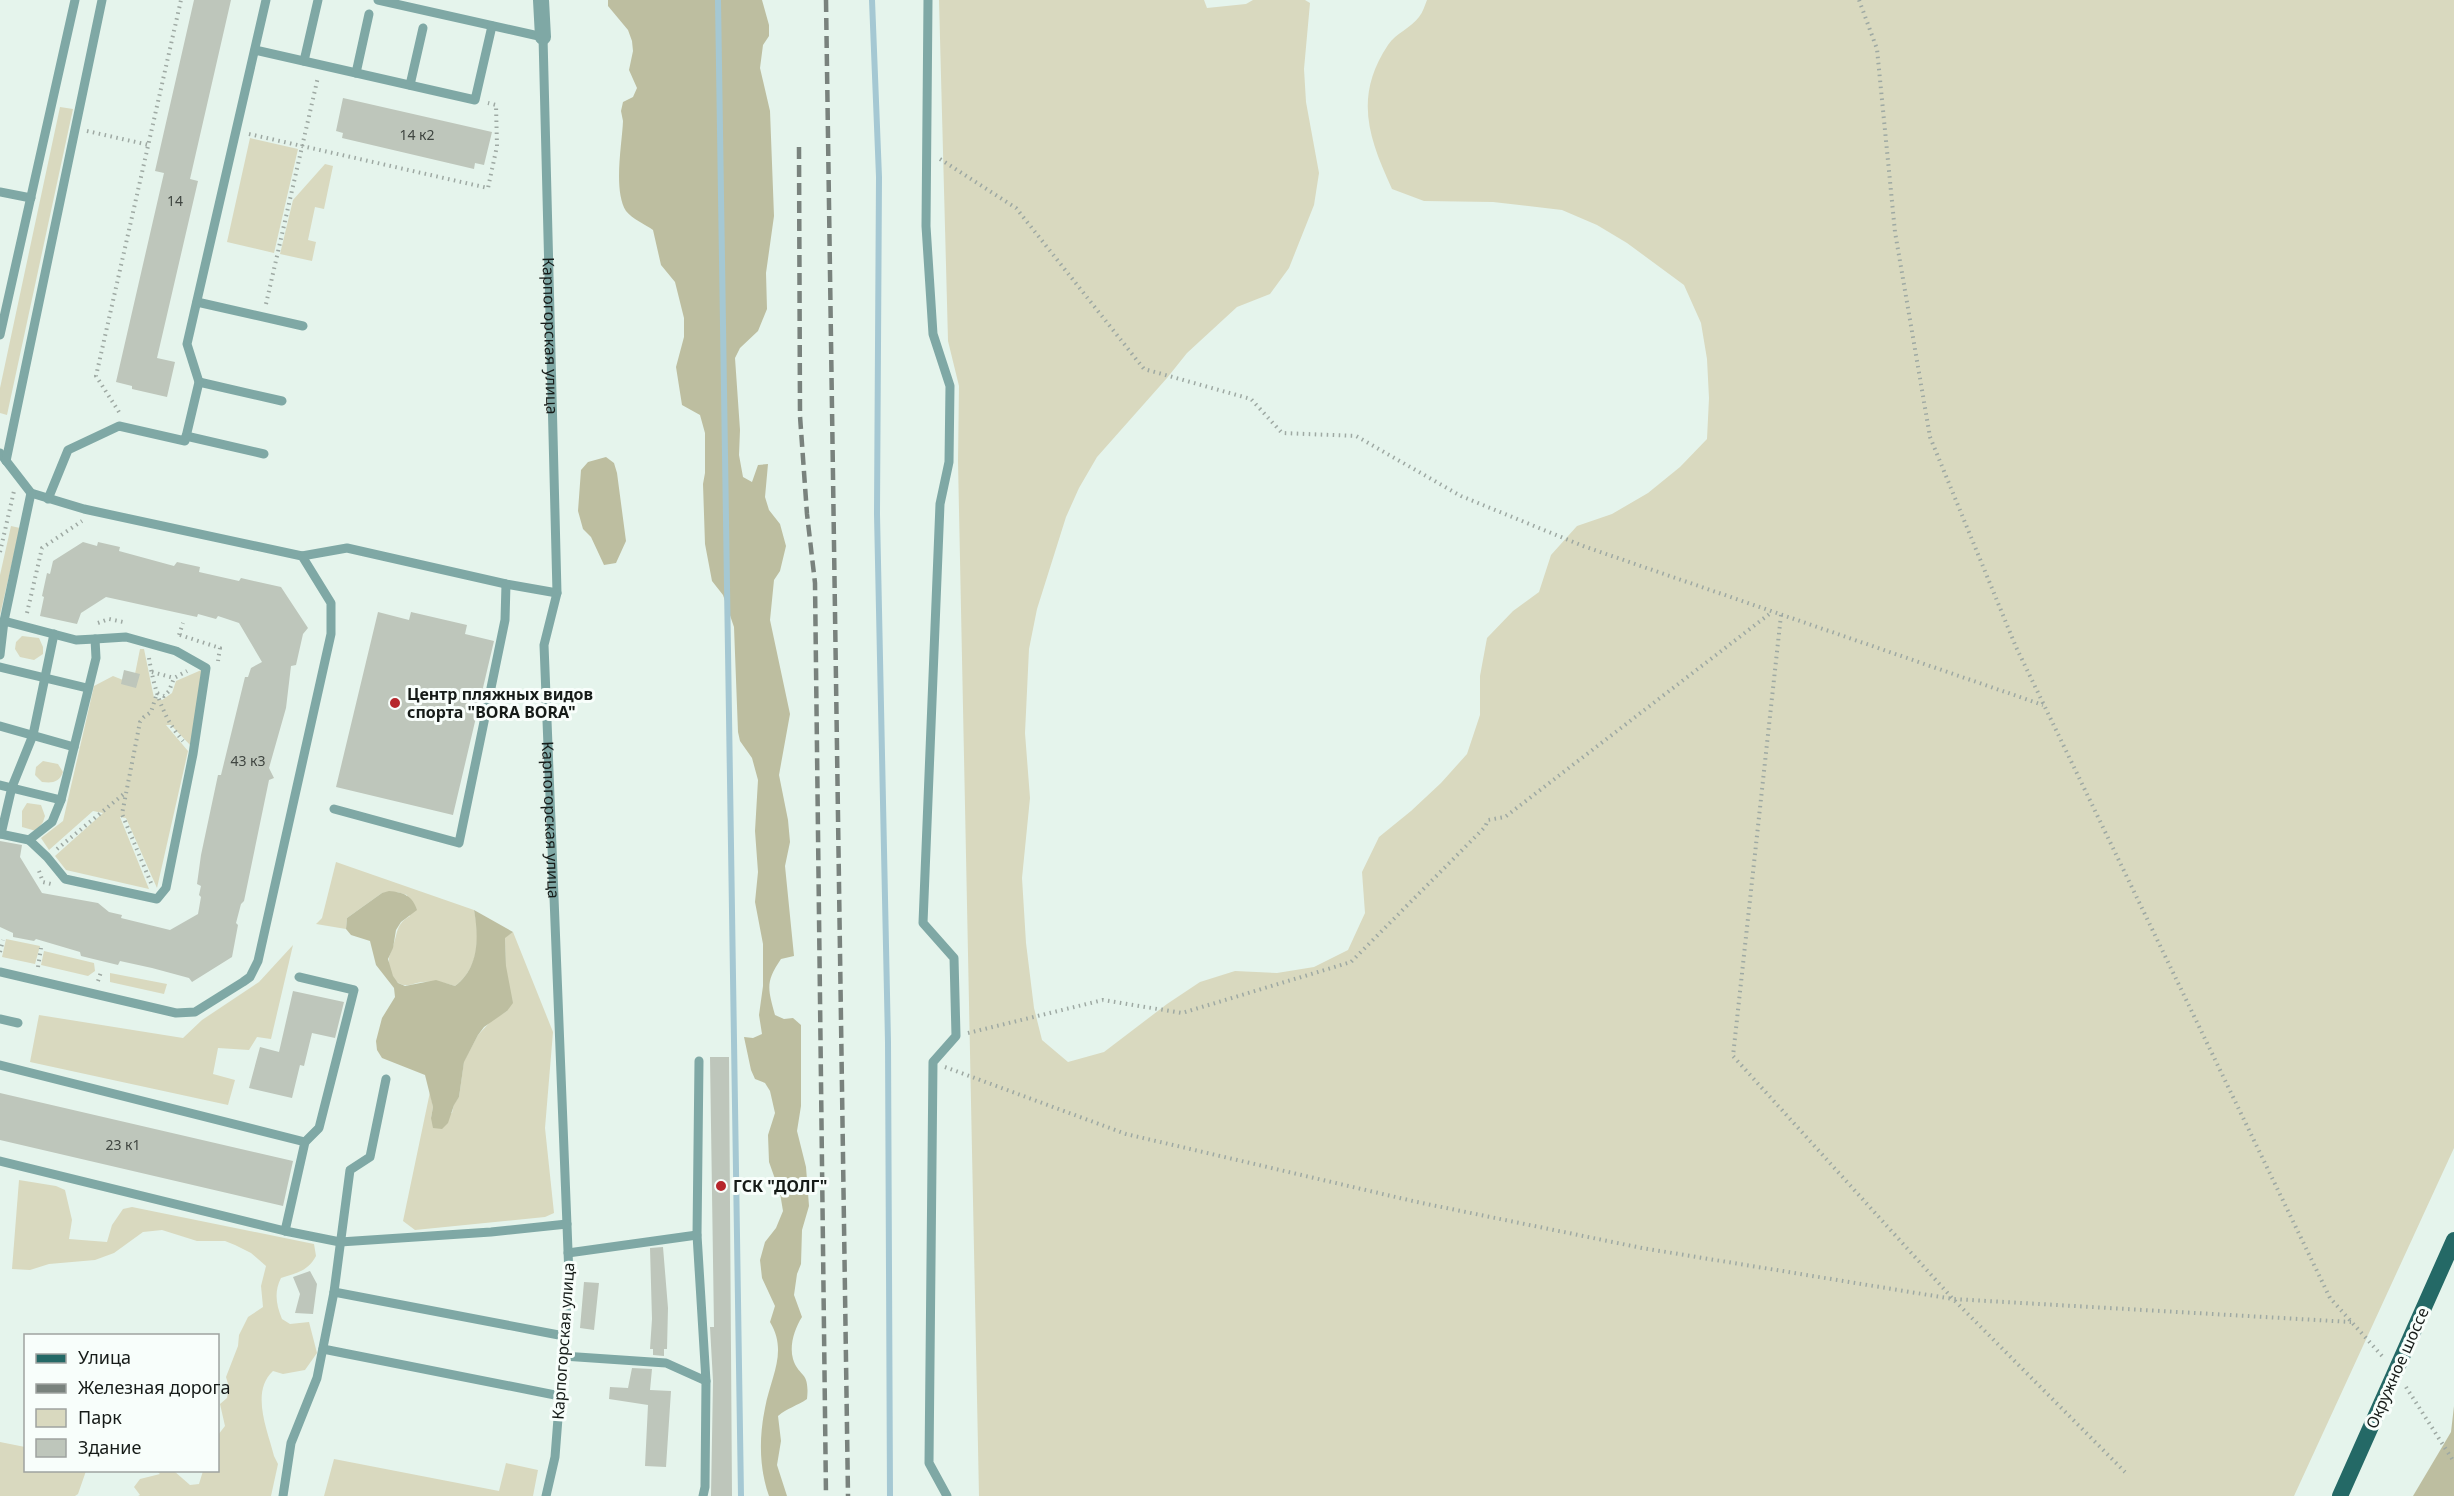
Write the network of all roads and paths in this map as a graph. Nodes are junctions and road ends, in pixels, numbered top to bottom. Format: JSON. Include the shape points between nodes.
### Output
{"nodes":[{"id":1,"x":75,"y":0,"type":"edge"},
{"id":2,"x":102,"y":0,"type":"edge"},
{"id":3,"x":182,"y":0,"type":"edge"},
{"id":4,"x":266,"y":0,"type":"edge"},
{"id":5,"x":318,"y":0,"type":"edge"},
{"id":6,"x":378,"y":0,"type":"edge"},
{"id":7,"x":541,"y":0,"type":"edge"},
{"id":8,"x":928,"y":0,"type":"edge"},
{"id":9,"x":1859,"y":0,"type":"edge"},
{"id":10,"x":369,"y":14,"type":"dead end"},
{"id":11,"x":492,"y":26,"type":"junction"},
{"id":12,"x":423,"y":28,"type":"dead end"},
{"id":13,"x":543,"y":38,"type":"junction"},
{"id":14,"x":255,"y":50,"type":"junction"},
{"id":15,"x":304,"y":61,"type":"junction"},
{"id":16,"x":321,"y":65,"type":"junction"},
{"id":17,"x":356,"y":73,"type":"junction"},
{"id":18,"x":410,"y":85,"type":"junction"},
{"id":19,"x":475,"y":100,"type":"junction"},
{"id":20,"x":75,"y":128,"type":"junction"},
{"id":21,"x":236,"y":131,"type":"junction"},
{"id":22,"x":148,"y":145,"type":"junction"},
{"id":23,"x":302,"y":146,"type":"junction"},
{"id":24,"x":926,"y":151,"type":"junction"},
{"id":25,"x":0,"y":192,"type":"edge"},
{"id":26,"x":31,"y":198,"type":"junction"},
{"id":27,"x":197,"y":302,"type":"junction"},
{"id":28,"x":263,"y":317,"type":"junction"},
{"id":29,"x":303,"y":326,"type":"dead end"},
{"id":30,"x":0,"y":335,"type":"edge"},
{"id":31,"x":199,"y":382,"type":"junction"},
{"id":32,"x":282,"y":401,"type":"dead end"},
{"id":33,"x":129,"y":428,"type":"junction"},
{"id":34,"x":186,"y":436,"type":"junction"},
{"id":35,"x":264,"y":454,"type":"dead end"},
{"id":36,"x":3,"y":457,"type":"edge"},
{"id":37,"x":16,"y":480,"type":"dead end"},
{"id":38,"x":31,"y":493,"type":"junction"},
{"id":39,"x":48,"y":499,"type":"junction"},
{"id":40,"x":0,"y":552,"type":"edge"},
{"id":41,"x":302,"y":556,"type":"junction"},
{"id":42,"x":506,"y":584,"type":"junction"},
{"id":43,"x":557,"y":593,"type":"junction"},
{"id":44,"x":1773,"y":612,"type":"junction"},
{"id":45,"x":1781,"y":615,"type":"junction"},
{"id":46,"x":4,"y":621,"type":"junction"},
{"id":47,"x":183,"y":623,"type":"dead end"},
{"id":48,"x":54,"y":634,"type":"junction"},
{"id":49,"x":180,"y":635,"type":"dead end"},
{"id":50,"x":126,"y":637,"type":"junction"},
{"id":51,"x":95,"y":639,"type":"junction"},
{"id":52,"x":0,"y":655,"type":"edge"},
{"id":53,"x":198,"y":664,"type":"junction"},
{"id":54,"x":0,"y":667,"type":"edge"},
{"id":55,"x":151,"y":672,"type":"junction"},
{"id":56,"x":45,"y":678,"type":"junction"},
{"id":57,"x":174,"y":678,"type":"junction"},
{"id":58,"x":87,"y":688,"type":"junction"},
{"id":59,"x":157,"y":693,"type":"junction"},
{"id":60,"x":2044,"y":705,"type":"junction"},
{"id":61,"x":0,"y":726,"type":"edge"},
{"id":62,"x":33,"y":735,"type":"junction"},
{"id":63,"x":185,"y":744,"type":"dead end"},
{"id":64,"x":74,"y":747,"type":"junction"},
{"id":65,"x":0,"y":785,"type":"edge"},
{"id":66,"x":12,"y":787,"type":"junction"},
{"id":67,"x":125,"y":793,"type":"junction"},
{"id":68,"x":61,"y":800,"type":"junction"},
{"id":69,"x":334,"y":809,"type":"dead end"},
{"id":70,"x":0,"y":834,"type":"edge"},
{"id":71,"x":29,"y":840,"type":"junction"},
{"id":72,"x":47,"y":857,"type":"junction"},
{"id":73,"x":36,"y":863,"type":"dead end"},
{"id":74,"x":54,"y":885,"type":"dead end"},
{"id":75,"x":157,"y":899,"type":"junction"},
{"id":76,"x":3,"y":940,"type":"dead end"},
{"id":77,"x":41,"y":948,"type":"dead end"},
{"id":78,"x":0,"y":952,"type":"edge"},
{"id":79,"x":38,"y":967,"type":"dead end"},
{"id":80,"x":0,"y":972,"type":"edge"},
{"id":81,"x":101,"y":972,"type":"dead end"},
{"id":82,"x":299,"y":977,"type":"dead end"},
{"id":83,"x":98,"y":981,"type":"dead end"},
{"id":84,"x":0,"y":1019,"type":"edge"},
{"id":85,"x":18,"y":1023,"type":"dead end"},
{"id":86,"x":956,"y":1036,"type":"junction"},
{"id":87,"x":699,"y":1061,"type":"dead end"},
{"id":88,"x":933,"y":1062,"type":"junction"},
{"id":89,"x":0,"y":1065,"type":"edge"},
{"id":90,"x":386,"y":1079,"type":"dead end"},
{"id":91,"x":305,"y":1143,"type":"junction"},
{"id":92,"x":0,"y":1161,"type":"edge"},
{"id":93,"x":567,"y":1224,"type":"junction"},
{"id":94,"x":285,"y":1231,"type":"junction"},
{"id":95,"x":697,"y":1235,"type":"junction"},
{"id":96,"x":2454,"y":1240,"type":"edge"},
{"id":97,"x":340,"y":1242,"type":"junction"},
{"id":98,"x":568,"y":1253,"type":"junction"},
{"id":99,"x":334,"y":1292,"type":"junction"},
{"id":100,"x":1953,"y":1299,"type":"junction"},
{"id":101,"x":2352,"y":1322,"type":"junction"},
{"id":102,"x":564,"y":1336,"type":"junction"},
{"id":103,"x":323,"y":1349,"type":"junction"},
{"id":104,"x":563,"y":1356,"type":"junction"},
{"id":105,"x":2396,"y":1371,"type":"junction"},
{"id":106,"x":706,"y":1381,"type":"junction"},
{"id":107,"x":560,"y":1396,"type":"junction"},
{"id":108,"x":2454,"y":1462,"type":"edge"},
{"id":109,"x":2125,"y":1472,"type":"dead end"},
{"id":110,"x":283,"y":1496,"type":"edge"},
{"id":111,"x":546,"y":1496,"type":"edge"},
{"id":112,"x":703,"y":1496,"type":"edge"},
{"id":113,"x":947,"y":1496,"type":"edge"},
{"id":114,"x":2340,"y":1496,"type":"edge"}],
"edges":[{"from":1,"to":26,"type":"lane"},
{"from":2,"to":20,"type":"lane"},
{"from":3,"to":22,"type":"path"},
{"from":4,"to":14,"type":"lane"},
{"from":5,"to":15,"type":"lane"},
{"from":6,"to":11,"type":"lane"},
{"from":7,"to":13,"type":"street","name":"Карпогорская улица"},
{"from":8,"to":24,"type":"lane"},
{"from":9,"to":60,"type":"path","via":[[1877,49],[1895,232],[1930,437],[2016,647]]},
{"from":10,"to":17,"type":"lane"},
{"from":11,"to":13,"type":"lane"},
{"from":11,"to":19,"type":"lane"},
{"from":12,"to":18,"type":"lane"},
{"from":13,"to":43,"type":"lane","name":"Карпогорская улица"},
{"from":14,"to":15,"type":"lane"},
{"from":14,"to":21,"type":"lane"},
{"from":15,"to":16,"type":"lane"},
{"from":16,"to":17,"type":"lane"},
{"from":16,"to":23,"type":"path"},
{"from":17,"to":18,"type":"lane"},
{"from":18,"to":19,"type":"lane"},
{"from":19,"to":23,"type":"path","via":[[496,105],[497,146],[488,188]]},
{"from":20,"to":22,"type":"path"},
{"from":20,"to":36,"type":"lane"},
{"from":21,"to":23,"type":"path"},
{"from":21,"to":27,"type":"lane"},
{"from":22,"to":33,"type":"path","via":[[96,376]]},
{"from":23,"to":28,"type":"path"},
{"from":24,"to":44,"type":"path","via":[[1017,208],[1144,369],[1251,399],[1282,434],[1356,436],[1461,496],[1582,546]]},
{"from":24,"to":86,"type":"lane","via":[[933,334],[950,386],[949,462],[940,504],[923,923],[954,958]]},
{"from":25,"to":26,"type":"lane"},
{"from":26,"to":30,"type":"lane"},
{"from":27,"to":28,"type":"lane"},
{"from":27,"to":31,"type":"lane","via":[[188,344]]},
{"from":28,"to":29,"type":"lane"},
{"from":31,"to":32,"type":"lane"},
{"from":31,"to":34,"type":"lane"},
{"from":33,"to":34,"type":"lane","via":[[185,441]]},
{"from":33,"to":39,"type":"lane","via":[[119,426],[68,450]]},
{"from":34,"to":35,"type":"lane"},
{"from":36,"to":38,"type":"lane"},
{"from":37,"to":40,"type":"path"},
{"from":38,"to":39,"type":"lane"},
{"from":38,"to":46,"type":"lane"},
{"from":39,"to":41,"type":"lane"},
{"from":41,"to":42,"type":"lane","via":[[347,548]]},
{"from":41,"to":80,"type":"lane","via":[[331,603],[331,634],[258,961],[250,977],[195,1012],[176,1013]]},
{"from":42,"to":43,"type":"lane"},
{"from":42,"to":69,"type":"lane","via":[[505,620],[459,843]]},
{"from":43,"to":93,"type":"lane","name":"Карпогорская улица","via":[[544,645]]},
{"from":44,"to":45,"type":"path"},
{"from":44,"to":86,"type":"path","via":[[1505,817],[1488,820],[1351,962],[1182,1013],[1103,1000]]},
{"from":45,"to":60,"type":"path"},
{"from":45,"to":100,"type":"path","via":[[1733,1056]]},
{"from":46,"to":48,"type":"lane"},
{"from":46,"to":52,"type":"lane"},
{"from":47,"to":49,"type":"path"},
{"from":48,"to":51,"type":"lane","via":[[76,640]]},
{"from":48,"to":56,"type":"lane"},
{"from":50,"to":51,"type":"lane"},
{"from":50,"to":53,"type":"lane","via":[[176,651]]},
{"from":50,"to":55,"type":"path","via":[[148,648]]},
{"from":51,"to":58,"type":"lane","via":[[96,658]]},
{"from":53,"to":57,"type":"path"},
{"from":53,"to":75,"type":"lane","via":[[206,668],[193,754],[166,888]]},
{"from":54,"to":56,"type":"lane"},
{"from":55,"to":57,"type":"path"},
{"from":55,"to":59,"type":"path"},
{"from":56,"to":58,"type":"lane"},
{"from":56,"to":62,"type":"lane"},
{"from":57,"to":59,"type":"path","via":[[164,696]]},
{"from":58,"to":64,"type":"lane"},
{"from":59,"to":63,"type":"path","via":[[169,725]]},
{"from":59,"to":67,"type":"path","via":[[152,712],[140,722]]},
{"from":60,"to":101,"type":"path","via":[[2330,1298]]},
{"from":61,"to":62,"type":"lane"},
{"from":62,"to":64,"type":"lane"},
{"from":62,"to":66,"type":"lane"},
{"from":64,"to":68,"type":"lane"},
{"from":65,"to":66,"type":"lane"},
{"from":66,"to":68,"type":"lane"},
{"from":66,"to":70,"type":"lane"},
{"from":67,"to":72,"type":"path"},
{"from":67,"to":75,"type":"path","via":[[122,814]]},
{"from":68,"to":71,"type":"lane","via":[[52,822]]},
{"from":70,"to":71,"type":"lane"},
{"from":71,"to":72,"type":"lane"},
{"from":72,"to":75,"type":"lane","via":[[65,879]]},
{"from":73,"to":74,"type":"path","via":[[43,882]]},
{"from":76,"to":78,"type":"path"},
{"from":77,"to":79,"type":"path"},
{"from":81,"to":83,"type":"path"},
{"from":82,"to":91,"type":"lane","via":[[354,990],[319,1128]]},
{"from":84,"to":85,"type":"lane"},
{"from":86,"to":88,"type":"lane"},
{"from":87,"to":95,"type":"lane"},
{"from":88,"to":100,"type":"path","via":[[1126,1134],[1417,1202],[1642,1248]]},
{"from":88,"to":113,"type":"lane","via":[[929,1463]]},
{"from":89,"to":91,"type":"lane"},
{"from":90,"to":97,"type":"lane","via":[[370,1157],[350,1170]]},
{"from":91,"to":94,"type":"lane"},
{"from":92,"to":94,"type":"lane"},
{"from":93,"to":97,"type":"lane"},
{"from":93,"to":98,"type":"lane","name":"Карпогорская улица"},
{"from":94,"to":97,"type":"lane"},
{"from":95,"to":98,"type":"lane"},
{"from":95,"to":106,"type":"lane"},
{"from":96,"to":105,"type":"main road","name":"Окружное шоссе"},
{"from":97,"to":99,"type":"lane"},
{"from":98,"to":102,"type":"lane","name":"Карпогорская улица"},
{"from":99,"to":102,"type":"lane"},
{"from":99,"to":103,"type":"lane"},
{"from":100,"to":101,"type":"path"},
{"from":100,"to":109,"type":"path"},
{"from":101,"to":105,"type":"path"},
{"from":102,"to":104,"type":"lane","name":"Карпогорская улица"},
{"from":103,"to":107,"type":"lane"},
{"from":103,"to":110,"type":"lane","via":[[317,1378],[291,1443]]},
{"from":104,"to":106,"type":"lane","via":[[666,1363]]},
{"from":104,"to":107,"type":"lane","name":"Карпогорская улица"},
{"from":105,"to":108,"type":"path"},
{"from":105,"to":114,"type":"main road","name":"Окружное шоссе"},
{"from":106,"to":112,"type":"lane"},
{"from":107,"to":111,"type":"lane","name":"Карпогорская улица","via":[[555,1457]]}]}
